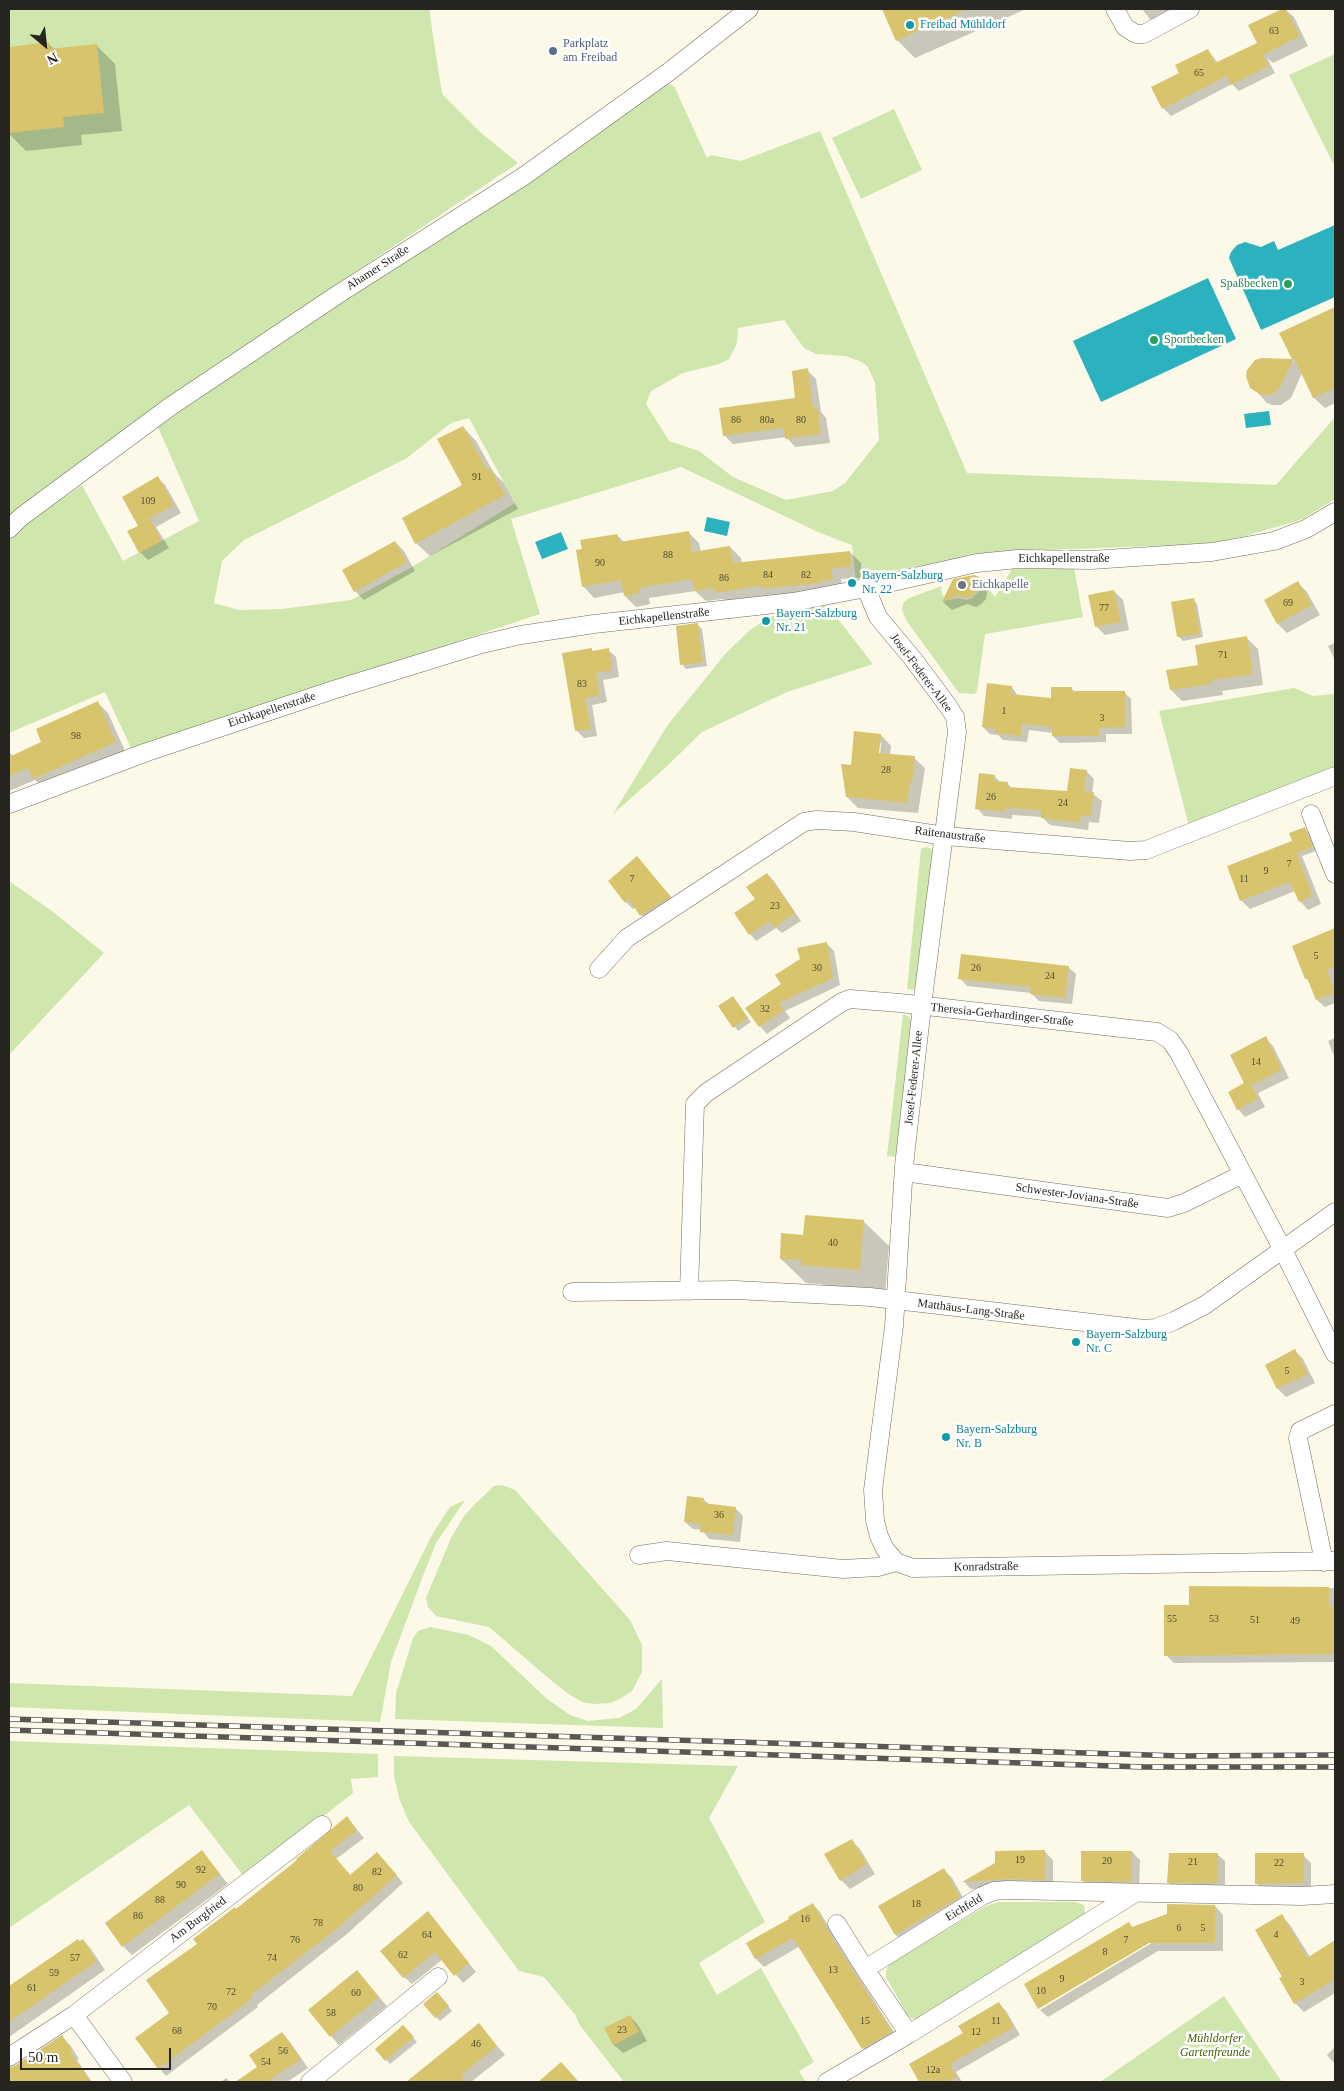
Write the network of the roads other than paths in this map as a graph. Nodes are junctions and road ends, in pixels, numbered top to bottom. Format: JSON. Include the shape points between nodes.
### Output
{"nodes":[{"id":1,"x":749,"y":9,"type":"edge"},
{"id":2,"x":1115,"y":9,"type":"edge"},
{"id":3,"x":1190,"y":9,"type":"edge"},
{"id":4,"x":1335,"y":512,"type":"edge"},
{"id":5,"x":9,"y":529,"type":"edge"},
{"id":6,"x":866,"y":588,"type":"junction"},
{"id":7,"x":1335,"y":776,"type":"edge"},
{"id":8,"x":9,"y":804,"type":"edge"},
{"id":9,"x":1311,"y":814,"type":"dead end"},
{"id":10,"x":945,"y":836,"type":"junction"},
{"id":11,"x":1335,"y":874,"type":"edge"},
{"id":12,"x":599,"y":970,"type":"dead end"},
{"id":13,"x":922,"y":1006,"type":"junction"},
{"id":14,"x":904,"y":1172,"type":"junction"},
{"id":15,"x":1243,"y":1174,"type":"junction"},
{"id":16,"x":1335,"y":1212,"type":"edge"},
{"id":17,"x":1283,"y":1250,"type":"junction"},
{"id":18,"x":689,"y":1290,"type":"junction"},
{"id":19,"x":572,"y":1292,"type":"dead end"},
{"id":20,"x":896,"y":1301,"type":"junction"},
{"id":21,"x":1335,"y":1354,"type":"edge"},
{"id":22,"x":1335,"y":1414,"type":"edge"},
{"id":23,"x":639,"y":1555,"type":"dead end"},
{"id":24,"x":1330,"y":1561,"type":"edge"},
{"id":25,"x":896,"y":1562,"type":"junction"},
{"id":26,"x":322,"y":1825,"type":"dead end"},
{"id":27,"x":1135,"y":1893,"type":"junction"},
{"id":28,"x":1335,"y":1894,"type":"edge"},
{"id":29,"x":837,"y":1924,"type":"dead end"},
{"id":30,"x":865,"y":1969,"type":"junction"},
{"id":31,"x":438,"y":1977,"type":"dead end"},
{"id":32,"x":74,"y":2015,"type":"junction"},
{"id":33,"x":909,"y":2034,"type":"junction"},
{"id":34,"x":9,"y":2057,"type":"edge"},
{"id":35,"x":123,"y":2082,"type":"edge"},
{"id":36,"x":310,"y":2082,"type":"edge"},
{"id":37,"x":827,"y":2082,"type":"edge"}],
"edges":[{"from":1,"to":5,"type":"street","name":"Ahamer Straße","via":[[670,71],[524,176],[171,406]]},
{"from":2,"to":3,"type":"street","via":[[1125,27],[1136,34],[1144,34]]},
{"from":4,"to":6,"type":"street","name":"Eichkapellenstraße","via":[[1283,538],[1212,552],[1099,560],[1018,559],[977,563]]},
{"from":6,"to":8,"type":"street","name":"Eichkapellenstraße","via":[[793,602],[554,629],[482,644],[147,752]]},
{"from":6,"to":10,"type":"street","name":"Josef-Federer-Allee","via":[[878,617],[954,717],[957,732]]},
{"from":7,"to":10,"type":"street","name":"Raitenaustraße","via":[[1146,850]]},
{"from":9,"to":11,"type":"street"},
{"from":10,"to":12,"type":"street","name":"Raitenaustraße","via":[[854,822],[804,822],[627,938]]},
{"from":10,"to":13,"type":"street","name":"Josef-Federer-Allee"},
{"from":13,"to":14,"type":"street","name":"Josef-Federer-Allee"},
{"from":13,"to":15,"type":"street","name":"Theresia-Gerhardinger-Straße","via":[[1157,1032],[1170,1040],[1179,1052]]},
{"from":13,"to":18,"type":"street","name":"Theresia-Gerhardinger-Straße","via":[[850,999],[842,1002],[706,1093],[695,1104]]},
{"from":14,"to":15,"type":"street","name":"Schwester-Joviana-Straße","via":[[1168,1208]]},
{"from":14,"to":20,"type":"street","name":"Josef-Federer-Allee"},
{"from":15,"to":17,"type":"street","name":"Theresia-Gerhardinger-Straße"},
{"from":16,"to":17,"type":"street","name":"Matthäus-Lang-Straße"},
{"from":17,"to":20,"type":"street","name":"Matthäus-Lang-Straße","via":[[1205,1305],[1156,1328]]},
{"from":17,"to":21,"type":"street","name":"Theresia-Gerhardinger-Straße"},
{"from":18,"to":19,"type":"street","name":"Matthäus-Lang-Straße"},
{"from":18,"to":20,"type":"street","name":"Matthäus-Lang-Straße","via":[[870,1297]]},
{"from":20,"to":25,"type":"street","name":"Josef-Federer-Allee","via":[[873,1490],[879,1536]]},
{"from":22,"to":24,"type":"street","via":[[1300,1432],[1298,1438]]},
{"from":23,"to":25,"type":"street","name":"Konradstraße","via":[[667,1551],[844,1569],[878,1567]]},
{"from":24,"to":25,"type":"street","name":"Konradstraße","via":[[923,1568]]},
{"from":26,"to":32,"type":"street","name":"Am Burgfried"},
{"from":27,"to":28,"type":"street","name":"Eichfeld"},
{"from":27,"to":30,"type":"street","name":"Eichfeld","via":[[994,1891]]},
{"from":27,"to":33,"type":"street"},
{"from":29,"to":30,"type":"street"},
{"from":30,"to":33,"type":"street"},
{"from":31,"to":36,"type":"street"},
{"from":32,"to":34,"type":"street","name":"Am Burgfried"},
{"from":32,"to":35,"type":"street"},
{"from":33,"to":37,"type":"street"}]}
